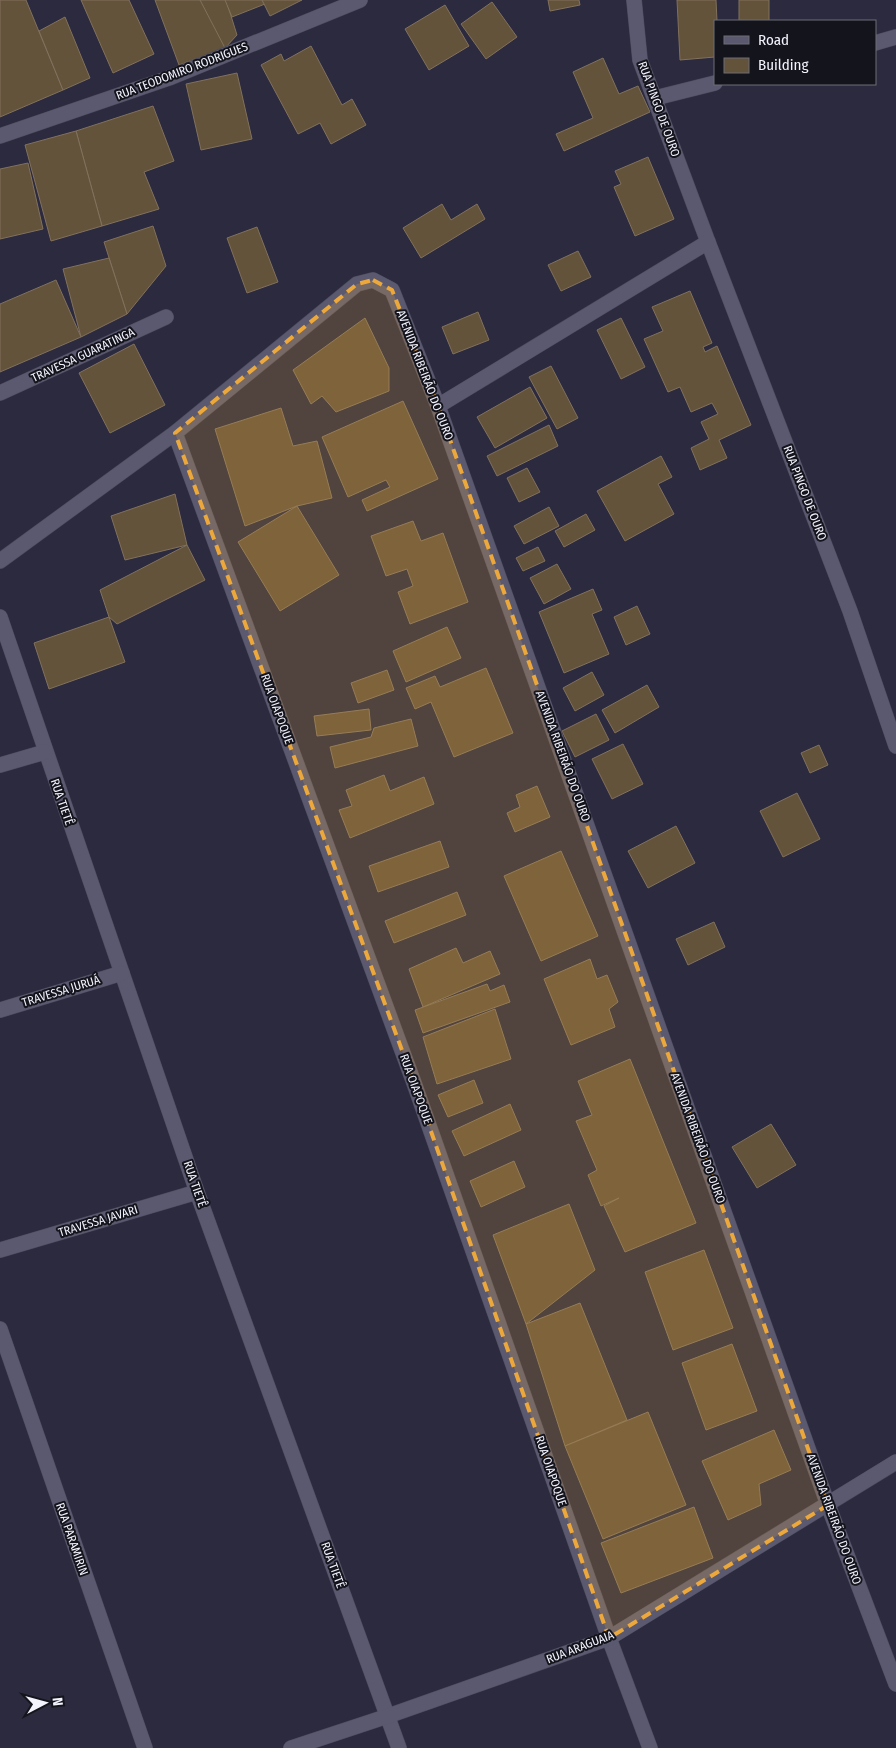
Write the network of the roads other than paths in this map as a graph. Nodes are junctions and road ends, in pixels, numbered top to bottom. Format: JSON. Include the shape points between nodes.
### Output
{"nodes":[{"id":1,"x":360,"y":0,"type":"edge"},
{"id":2,"x":634,"y":0,"type":"edge"},
{"id":3,"x":896,"y":37,"type":"edge"},
{"id":4,"x":876,"y":43,"type":"edge"},
{"id":5,"x":714,"y":83,"type":"edge"},
{"id":6,"x":655,"y":98,"type":"junction"},
{"id":7,"x":0,"y":136,"type":"edge"},
{"id":8,"x":708,"y":242,"type":"junction"},
{"id":9,"x":166,"y":317,"type":"dead end"},
{"id":10,"x":0,"y":393,"type":"edge"},
{"id":11,"x":438,"y":406,"type":"junction"},
{"id":12,"x":175,"y":433,"type":"junction"},
{"id":13,"x":0,"y":561,"type":"edge"},
{"id":14,"x":0,"y":617,"type":"edge"},
{"id":15,"x":896,"y":746,"type":"edge"},
{"id":16,"x":45,"y":752,"type":"junction"},
{"id":17,"x":0,"y":765,"type":"edge"},
{"id":18,"x":122,"y":973,"type":"junction"},
{"id":19,"x":0,"y":1010,"type":"edge"},
{"id":20,"x":197,"y":1192,"type":"junction"},
{"id":21,"x":0,"y":1250,"type":"edge"},
{"id":22,"x":0,"y":1329,"type":"edge"},
{"id":23,"x":896,"y":1462,"type":"edge"},
{"id":24,"x":828,"y":1505,"type":"junction"},
{"id":25,"x":609,"y":1638,"type":"junction"},
{"id":26,"x":896,"y":1684,"type":"edge"},
{"id":27,"x":388,"y":1716,"type":"junction"},
{"id":28,"x":145,"y":1748,"type":"edge"},
{"id":29,"x":291,"y":1748,"type":"edge"},
{"id":30,"x":399,"y":1748,"type":"edge"},
{"id":31,"x":650,"y":1748,"type":"edge"}],
"edges":[{"from":1,"to":7,"type":"street","name":"RUA TEODOMIRO RODRIGUES","via":[[169,78]]},
{"from":2,"to":6,"type":"street","name":"RUA PINGO DE OURO","via":[[640,60]]},
{"from":3,"to":4,"type":"street"},
{"from":5,"to":6,"type":"street"},
{"from":6,"to":8,"type":"street","name":"RUA PINGO DE OURO"},
{"from":8,"to":11,"type":"street"},
{"from":8,"to":15,"type":"street","name":"RUA PINGO DE OURO","via":[[850,611]]},
{"from":9,"to":10,"type":"street","name":"TRAVESSA GUARATINGA"},
{"from":11,"to":12,"type":"street","name":"AVENIDA RIBEIRÃO DO OURO","via":[[392,290],[374,280],[357,284]]},
{"from":11,"to":24,"type":"street","name":"AVENIDA RIBEIRÃO DO OURO"},
{"from":12,"to":13,"type":"street","name":"AVENIDA RIBEIRÃO DO OURO"},
{"from":12,"to":25,"type":"street","name":"RUA OIAPOQUE","via":[[410,1073]]},
{"from":14,"to":16,"type":"street","name":"RUA TIETÊ"},
{"from":16,"to":17,"type":"street"},
{"from":16,"to":18,"type":"street","name":"RUA TIETÊ"},
{"from":18,"to":19,"type":"street","name":"TRAVESSA JURUÁ"},
{"from":18,"to":20,"type":"street","name":"RUA TIETÊ"},
{"from":20,"to":21,"type":"street","name":"TRAVESSA JAVARI"},
{"from":20,"to":27,"type":"street","name":"RUA TIETÊ"},
{"from":22,"to":28,"type":"street","name":"RUA PARAMIRIN"},
{"from":23,"to":24,"type":"street","name":"RUA ARAGUAIA"},
{"from":24,"to":25,"type":"street","name":"RUA ARAGUAIA"},
{"from":24,"to":26,"type":"street","name":"AVENIDA RIBEIRÃO DO OURO"},
{"from":25,"to":27,"type":"street","name":"RUA ARAGUAIA"},
{"from":25,"to":31,"type":"street","name":"RUA OIAPOQUE"},
{"from":27,"to":29,"type":"street","name":"RUA ARAGUAIA"},
{"from":27,"to":30,"type":"street","name":"RUA TIETÊ"}]}
